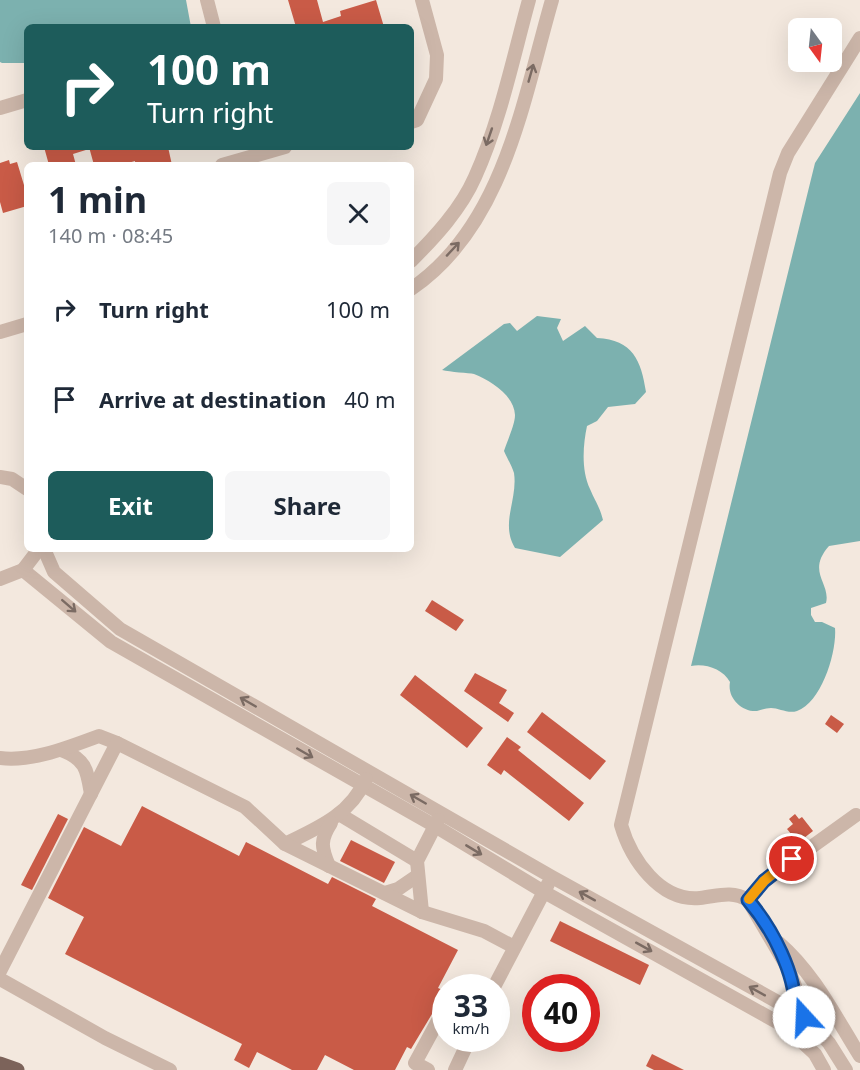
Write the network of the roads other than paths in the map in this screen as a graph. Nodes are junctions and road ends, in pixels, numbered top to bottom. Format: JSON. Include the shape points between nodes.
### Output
{"nodes":[{"id":1,"x":207,"y":0,"type":"edge"},
{"id":2,"x":422,"y":0,"type":"edge"},
{"id":3,"x":529,"y":0,"type":"edge"},
{"id":4,"x":552,"y":0,"type":"edge"},
{"id":5,"x":213,"y":24,"type":"edge"},
{"id":6,"x":860,"y":38,"type":"edge"},
{"id":7,"x":24,"y":101,"type":"edge"},
{"id":8,"x":0,"y":108,"type":"edge"},
{"id":9,"x":414,"y":121,"type":"edge"},
{"id":10,"x":248,"y":152,"type":"edge"},
{"id":11,"x":228,"y":162,"type":"edge"},
{"id":12,"x":414,"y":258,"type":"edge"},
{"id":13,"x":414,"y":286,"type":"edge"},
{"id":14,"x":24,"y":325,"type":"edge"},
{"id":15,"x":0,"y":332,"type":"edge"},
{"id":16,"x":0,"y":477,"type":"edge"},
{"id":17,"x":24,"y":486,"type":"edge"},
{"id":18,"x":37,"y":552,"type":"edge"},
{"id":19,"x":45,"y":552,"type":"edge"},
{"id":20,"x":23,"y":570,"type":"junction"},
{"id":21,"x":0,"y":579,"type":"edge"},
{"id":22,"x":117,"y":743,"type":"junction"},
{"id":23,"x":61,"y":750,"type":"junction"},
{"id":24,"x":0,"y":758,"type":"edge"},
{"id":25,"x":369,"y":771,"type":"junction"},
{"id":26,"x":363,"y":786,"type":"junction"},
{"id":27,"x":91,"y":794,"type":"junction"},
{"id":28,"x":442,"y":813,"type":"junction"},
{"id":29,"x":856,"y":814,"type":"dead end"},
{"id":30,"x":335,"y":819,"type":"junction"},
{"id":31,"x":435,"y":826,"type":"junction"},
{"id":32,"x":285,"y":844,"type":"junction"},
{"id":33,"x":417,"y":861,"type":"junction"},
{"id":34,"x":329,"y":866,"type":"junction"},
{"id":35,"x":417,"y":876,"type":"junction"},
{"id":36,"x":552,"y":877,"type":"junction"},
{"id":37,"x":544,"y":891,"type":"junction"},
{"id":38,"x":385,"y":893,"type":"junction"},
{"id":39,"x":748,"y":900,"type":"junction"},
{"id":40,"x":422,"y":912,"type":"junction"},
{"id":41,"x":18,"y":934,"type":"junction"},
{"id":42,"x":770,"y":935,"type":"junction"},
{"id":43,"x":0,"y":939,"type":"edge"},
{"id":44,"x":514,"y":947,"type":"junction"},
{"id":45,"x":0,"y":970,"type":"edge"},
{"id":46,"x":500,"y":974,"type":"edge"},
{"id":47,"x":0,"y":979,"type":"edge"},
{"id":48,"x":795,"y":1012,"type":"junction"},
{"id":49,"x":432,"y":1032,"type":"edge"},
{"id":50,"x":463,"y":1052,"type":"edge"},
{"id":51,"x":860,"y":1056,"type":"edge"},
{"id":52,"x":0,"y":1064,"type":"edge"},
{"id":53,"x":17,"y":1070,"type":"edge"},
{"id":54,"x":170,"y":1070,"type":"edge"},
{"id":55,"x":428,"y":1070,"type":"edge"},
{"id":56,"x":455,"y":1070,"type":"edge"},
{"id":57,"x":824,"y":1070,"type":"edge"},
{"id":58,"x":846,"y":1070,"type":"edge"}],
"edges":[{"from":1,"to":5,"type":"street"},
{"from":2,"to":9,"type":"street","via":[[437,55],[436,79]]},
{"from":3,"to":12,"type":"street","one_way":true,"via":[[475,178],[441,231]]},
{"from":13,"to":4,"type":"street","one_way":true,"via":[[458,244],[495,188]]},
{"from":6,"to":39,"type":"street","via":[[788,153],[780,173],[621,825],[632,853],[661,888],[671,894],[700,898],[739,894]]},
{"from":7,"to":8,"type":"street"},
{"from":10,"to":11,"type":"street"},
{"from":14,"to":15,"type":"street"},
{"from":16,"to":17,"type":"street"},
{"from":18,"to":20,"type":"street"},
{"from":25,"to":19,"type":"street","one_way":true,"via":[[120,628],[54,572]]},
{"from":20,"to":21,"type":"street"},
{"from":20,"to":26,"type":"street","one_way":true,"via":[[111,642]]},
{"from":22,"to":23,"type":"street","via":[[99,736]]},
{"from":22,"to":27,"type":"street"},
{"from":22,"to":32,"type":"street","via":[[245,807]]},
{"from":23,"to":24,"type":"street","via":[[13,760]]},
{"from":23,"to":27,"type":"street","via":[[75,755],[86,769]]},
{"from":25,"to":26,"type":"street"},
{"from":28,"to":25,"type":"street","one_way":true},
{"from":26,"to":30,"type":"street"},
{"from":26,"to":31,"type":"street"},
{"from":27,"to":41,"type":"street"},
{"from":28,"to":31,"type":"street"},
{"from":28,"to":36,"type":"street"},
{"from":29,"to":39,"type":"street","via":[[764,881]]},
{"from":30,"to":32,"type":"street"},
{"from":30,"to":33,"type":"street"},
{"from":30,"to":34,"type":"street","via":[[321,838]]},
{"from":31,"to":33,"type":"street"},
{"from":31,"to":37,"type":"street","one_way":true},
{"from":32,"to":34,"type":"street"},
{"from":33,"to":35,"type":"street"},
{"from":34,"to":38,"type":"street"},
{"from":35,"to":38,"type":"street"},
{"from":35,"to":40,"type":"street"},
{"from":36,"to":37,"type":"street"},
{"from":48,"to":36,"type":"street","one_way":true},
{"from":37,"to":44,"type":"street"},
{"from":37,"to":57,"type":"street","one_way":true,"via":[[786,1027],[815,1054]]},
{"from":38,"to":40,"type":"street"},
{"from":39,"to":42,"type":"street"},
{"from":40,"to":44,"type":"street","via":[[484,931]]},
{"from":41,"to":43,"type":"street"},
{"from":41,"to":45,"type":"street"},
{"from":42,"to":48,"type":"street","via":[[795,986]]},
{"from":42,"to":51,"type":"street","via":[[799,964]]},
{"from":44,"to":46,"type":"street"},
{"from":47,"to":54,"type":"street"},
{"from":48,"to":58,"type":"street","via":[[829,1043]]},
{"from":49,"to":55,"type":"street","via":[[415,1063]]},
{"from":50,"to":56,"type":"street"},
{"from":52,"to":53,"type":"main road"}]}
